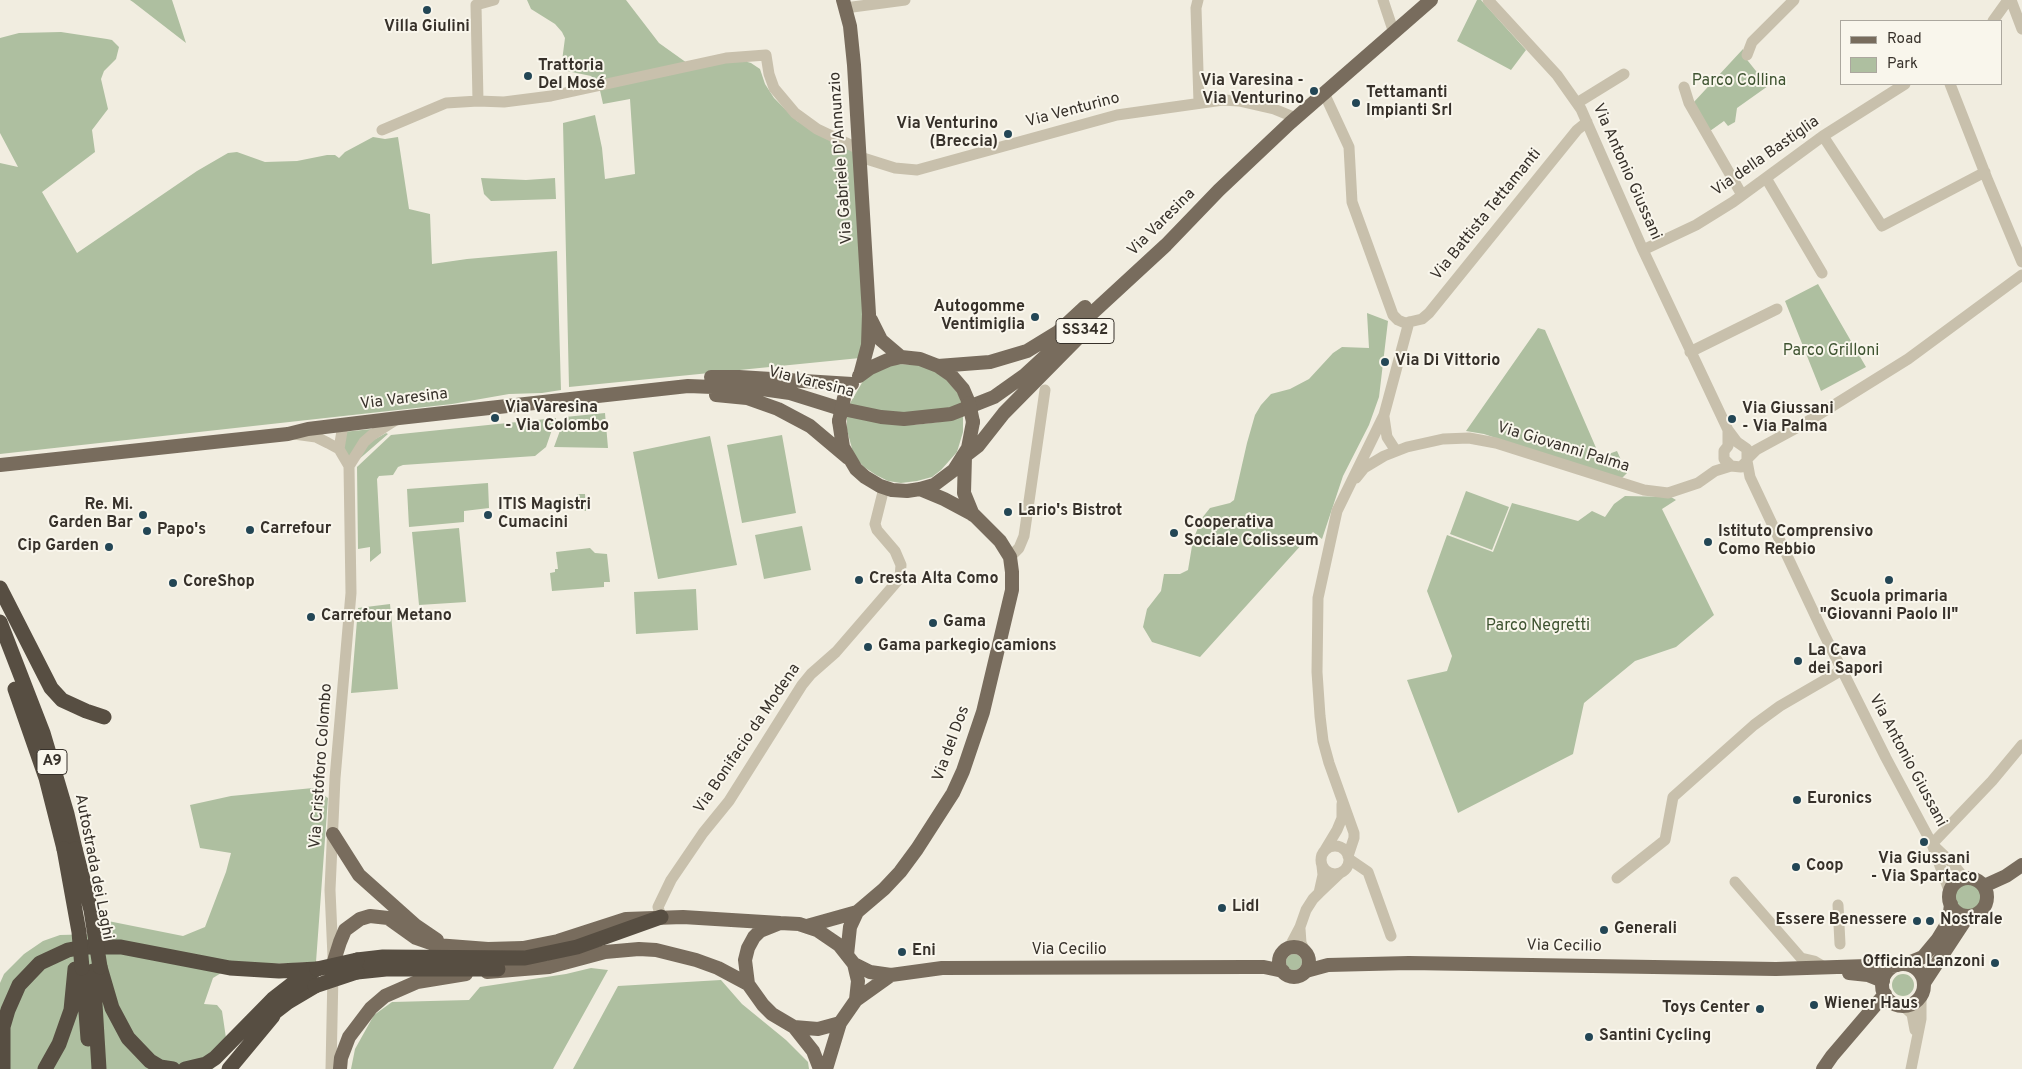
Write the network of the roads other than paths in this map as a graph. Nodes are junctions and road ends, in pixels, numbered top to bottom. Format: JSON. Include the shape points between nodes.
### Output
{"nodes":[{"id":1,"x":494,"y":0,"type":"edge"},
{"id":2,"x":905,"y":0,"type":"edge"},
{"id":3,"x":1198,"y":0,"type":"edge"},
{"id":4,"x":1383,"y":0,"type":"edge"},
{"id":5,"x":1431,"y":0,"type":"edge"},
{"id":6,"x":1488,"y":0,"type":"edge"},
{"id":7,"x":1794,"y":0,"type":"edge"},
{"id":8,"x":2010,"y":0,"type":"edge"},
{"id":9,"x":476,"y":2,"type":"edge"},
{"id":10,"x":844,"y":4,"type":"edge"},
{"id":11,"x":1994,"y":20,"type":"edge"},
{"id":12,"x":2022,"y":28,"type":"edge"},
{"id":13,"x":1394,"y":33,"type":"junction"},
{"id":14,"x":1747,"y":55,"type":"dead end"},
{"id":15,"x":1624,"y":74,"type":"dead end"},
{"id":16,"x":1903,"y":85,"type":"edge"},
{"id":17,"x":1950,"y":85,"type":"edge"},
{"id":18,"x":1684,"y":87,"type":"dead end"},
{"id":19,"x":1324,"y":93,"type":"junction"},
{"id":20,"x":478,"y":101,"type":"junction"},
{"id":21,"x":1199,"y":103,"type":"junction"},
{"id":22,"x":1577,"y":103,"type":"junction"},
{"id":23,"x":1296,"y":118,"type":"junction"},
{"id":24,"x":1587,"y":122,"type":"junction"},
{"id":25,"x":382,"y":130,"type":"dead end"},
{"id":26,"x":1823,"y":136,"type":"junction"},
{"id":27,"x":859,"y":153,"type":"junction"},
{"id":28,"x":1985,"y":172,"type":"junction"},
{"id":29,"x":1766,"y":178,"type":"junction"},
{"id":30,"x":1742,"y":195,"type":"junction"},
{"id":31,"x":1205,"y":205,"type":"junction"},
{"id":32,"x":1643,"y":250,"type":"junction"},
{"id":33,"x":2022,"y":262,"type":"edge"},
{"id":34,"x":1822,"y":272,"type":"dead end"},
{"id":35,"x":2022,"y":275,"type":"edge"},
{"id":36,"x":1778,"y":309,"type":"dead end"},
{"id":37,"x":869,"y":314,"type":"junction"},
{"id":38,"x":1409,"y":322,"type":"junction"},
{"id":39,"x":1690,"y":352,"type":"junction"},
{"id":40,"x":901,"y":358,"type":"junction"},
{"id":41,"x":938,"y":366,"type":"junction"},
{"id":42,"x":856,"y":380,"type":"junction"},
{"id":43,"x":1045,"y":390,"type":"dead end"},
{"id":44,"x":570,"y":399,"type":"junction"},
{"id":45,"x":1384,"y":416,"type":"junction"},
{"id":46,"x":398,"y":418,"type":"junction"},
{"id":47,"x":343,"y":425,"type":"junction"},
{"id":48,"x":288,"y":434,"type":"junction"},
{"id":49,"x":1732,"y":444,"type":"junction"},
{"id":50,"x":338,"y":449,"type":"junction"},
{"id":51,"x":1396,"y":451,"type":"junction"},
{"id":52,"x":965,"y":456,"type":"junction"},
{"id":53,"x":848,"y":458,"type":"junction"},
{"id":54,"x":1742,"y":458,"type":"junction"},
{"id":55,"x":0,"y":465,"type":"edge"},
{"id":56,"x":349,"y":466,"type":"junction"},
{"id":57,"x":1348,"y":486,"type":"junction"},
{"id":58,"x":884,"y":488,"type":"junction"},
{"id":59,"x":920,"y":490,"type":"junction"},
{"id":60,"x":974,"y":515,"type":"junction"},
{"id":61,"x":1010,"y":557,"type":"junction"},
{"id":62,"x":0,"y":588,"type":"edge"},
{"id":63,"x":0,"y":622,"type":"edge"},
{"id":64,"x":0,"y":650,"type":"edge"},
{"id":65,"x":1842,"y":670,"type":"junction"},
{"id":66,"x":17,"y":678,"type":"junction"},
{"id":67,"x":104,"y":717,"type":"dead end"},
{"id":68,"x":2022,"y":746,"type":"edge"},
{"id":69,"x":1342,"y":800,"type":"junction"},
{"id":70,"x":333,"y":834,"type":"junction"},
{"id":71,"x":1932,"y":844,"type":"junction"},
{"id":72,"x":1325,"y":850,"type":"junction"},
{"id":73,"x":1348,"y":857,"type":"junction"},
{"id":74,"x":2022,"y":865,"type":"edge"},
{"id":75,"x":1322,"y":866,"type":"junction"},
{"id":76,"x":1341,"y":873,"type":"junction"},
{"id":77,"x":1617,"y":878,"type":"dead end"},
{"id":78,"x":1964,"y":878,"type":"junction"},
{"id":79,"x":1735,"y":882,"type":"dead end"},
{"id":80,"x":1372,"y":883,"type":"junction"},
{"id":81,"x":1986,"y":892,"type":"junction"},
{"id":82,"x":1319,"y":893,"type":"junction"},
{"id":83,"x":1950,"y":899,"type":"junction"},
{"id":84,"x":1838,"y":905,"type":"dead end"},
{"id":85,"x":857,"y":912,"type":"junction"},
{"id":86,"x":1968,"y":916,"type":"junction"},
{"id":87,"x":661,"y":917,"type":"junction"},
{"id":88,"x":780,"y":923,"type":"junction"},
{"id":89,"x":807,"y":926,"type":"junction"},
{"id":90,"x":1300,"y":927,"type":"junction"},
{"id":91,"x":1391,"y":936,"type":"dead end"},
{"id":92,"x":1840,"y":944,"type":"dead end"},
{"id":93,"x":1789,"y":945,"type":"junction"},
{"id":94,"x":451,"y":947,"type":"junction"},
{"id":95,"x":1285,"y":951,"type":"junction"},
{"id":96,"x":1306,"y":953,"type":"junction"},
{"id":97,"x":851,"y":960,"type":"junction"},
{"id":98,"x":333,"y":964,"type":"junction"},
{"id":99,"x":1348,"y":965,"type":"junction"},
{"id":100,"x":1902,"y":965,"type":"junction"},
{"id":101,"x":357,"y":966,"type":"junction"},
{"id":102,"x":1247,"y":967,"type":"junction"},
{"id":103,"x":1824,"y":967,"type":"junction"},
{"id":104,"x":88,"y":968,"type":"junction"},
{"id":105,"x":317,"y":969,"type":"junction"},
{"id":106,"x":506,"y":969,"type":"junction"},
{"id":107,"x":1783,"y":969,"type":"junction"},
{"id":108,"x":1283,"y":971,"type":"junction"},
{"id":109,"x":1306,"y":971,"type":"junction"},
{"id":110,"x":890,"y":974,"type":"junction"},
{"id":111,"x":748,"y":984,"type":"junction"},
{"id":112,"x":1884,"y":988,"type":"junction"},
{"id":113,"x":1923,"y":989,"type":"junction"},
{"id":114,"x":856,"y":1000,"type":"junction"},
{"id":115,"x":1901,"y":1006,"type":"junction"},
{"id":116,"x":280,"y":1007,"type":"junction"},
{"id":117,"x":840,"y":1023,"type":"junction"},
{"id":118,"x":1860,"y":1024,"type":"junction"},
{"id":119,"x":794,"y":1028,"type":"junction"},
{"id":120,"x":1915,"y":1042,"type":"junction"},
{"id":121,"x":3,"y":1069,"type":"edge"},
{"id":122,"x":45,"y":1069,"type":"edge"},
{"id":123,"x":88,"y":1069,"type":"edge"},
{"id":124,"x":99,"y":1069,"type":"edge"},
{"id":125,"x":173,"y":1069,"type":"edge"},
{"id":126,"x":185,"y":1069,"type":"edge"},
{"id":127,"x":219,"y":1069,"type":"edge"},
{"id":128,"x":229,"y":1069,"type":"edge"},
{"id":129,"x":332,"y":1069,"type":"edge"},
{"id":130,"x":340,"y":1069,"type":"edge"},
{"id":131,"x":820,"y":1069,"type":"edge"},
{"id":132,"x":826,"y":1069,"type":"edge"},
{"id":133,"x":1823,"y":1069,"type":"edge"},
{"id":134,"x":1911,"y":1069,"type":"edge"}],
"edges":[{"from":1,"to":9,"type":"street"},
{"from":2,"to":10,"type":"street"},
{"from":3,"to":21,"type":"street"},
{"from":4,"to":13,"type":"street"},
{"from":5,"to":13,"type":"main road","name":"Via Varesina"},
{"from":6,"to":22,"type":"street","name":"Via Antonio Giussani","via":[[1557,75]]},
{"from":7,"to":14,"type":"street","via":[[1752,42]]},
{"from":8,"to":11,"type":"street"},
{"from":8,"to":12,"type":"street"},
{"from":9,"to":20,"type":"street"},
{"from":10,"to":27,"type":"main road","name":"Via Gabriele D'Annunzio","via":[[852,40]]},
{"from":13,"to":19,"type":"main road","name":"Via Varesina"},
{"from":15,"to":22,"type":"street"},
{"from":16,"to":26,"type":"street","name":"Via della Bastiglia"},
{"from":17,"to":28,"type":"street"},
{"from":18,"to":30,"type":"street","via":[[1689,103]]},
{"from":19,"to":23,"type":"main road","name":"Via Varesina"},
{"from":19,"to":38,"type":"street","via":[[1349,147],[1352,202],[1393,315],[1398,320]]},
{"from":20,"to":25,"type":"street","via":[[446,103]]},
{"from":20,"to":27,"type":"street","name":"Via Venturino","via":[[504,102],[551,96],[726,58],[766,55],[774,88],[795,113],[817,130]]},
{"from":21,"to":23,"type":"street","name":"Via Venturino","via":[[1239,101],[1274,108]]},
{"from":21,"to":27,"type":"street","name":"Via Venturino","via":[[1117,115],[917,170],[895,168]]},
{"from":22,"to":24,"type":"street","name":"Via Antonio Giussani"},
{"from":23,"to":31,"type":"main road","name":"Via Varesina"},
{"from":24,"to":32,"type":"street","name":"Via Antonio Giussani"},
{"from":24,"to":38,"type":"street","name":"Via Battista Tettamanti","via":[[1577,130],[1429,313],[1422,319]]},
{"from":26,"to":28,"type":"street","via":[[1882,226]]},
{"from":26,"to":29,"type":"street","name":"Via della Bastiglia"},
{"from":27,"to":37,"type":"main road","name":"Via Gabriele D'Annunzio"},
{"from":28,"to":33,"type":"street"},
{"from":29,"to":30,"type":"street","name":"Via della Bastiglia"},
{"from":29,"to":34,"type":"street"},
{"from":30,"to":32,"type":"street","name":"Via della Bastiglia","via":[[1696,225]]},
{"from":31,"to":41,"type":"main road","number":"SS342","via":[[1137,259],[1058,332],[1039,345],[996,361]]},
{"from":31,"to":44,"type":"main road","name":"Via Varesina","via":[[1025,376],[994,397],[951,414],[904,419],[881,417],[790,393],[735,387],[688,386]]},
{"from":31,"to":52,"type":"main road","number":"SS342","via":[[1156,265],[1086,330]]},
{"from":32,"to":39,"type":"street","name":"Via Antonio Giussani"},
{"from":35,"to":54,"type":"street","name":"Via Giovanni Palma","via":[[1908,359]]},
{"from":36,"to":39,"type":"street"},
{"from":37,"to":40,"type":"main road","name":"Via Gabriele D'Annunzio","via":[[875,331]]},
{"from":37,"to":42,"type":"main road","name":"Via Gabriele D'Annunzio","via":[[868,346]]},
{"from":38,"to":45,"type":"street"},
{"from":39,"to":49,"type":"street","name":"Via Antonio Giussani"},
{"from":40,"to":41,"type":"main road","via":[[925,360]]},
{"from":40,"to":42,"type":"main road","via":[[876,364]]},
{"from":41,"to":52,"type":"main road","bridge":true,"via":[[955,379],[969,402],[973,422]]},
{"from":42,"to":44,"type":"main road","via":[[700,377],[612,388]]},
{"from":42,"to":53,"type":"main road","bridge":true,"via":[[844,398],[839,421],[841,443]]},
{"from":43,"to":61,"type":"street","via":[[1024,536]]},
{"from":44,"to":46,"type":"main road","name":"Via Varesina"},
{"from":44,"to":53,"type":"main road","via":[[622,400],[710,394],[747,398],[795,417]]},
{"from":45,"to":51,"type":"street","via":[[1387,436]]},
{"from":45,"to":57,"type":"street"},
{"from":46,"to":47,"type":"main road","name":"Via Varesina"},
{"from":46,"to":56,"type":"street","via":[[364,442]]},
{"from":47,"to":48,"type":"main road","name":"Via Varesina"},
{"from":47,"to":50,"type":"street"},
{"from":48,"to":50,"type":"street","via":[[316,437]]},
{"from":48,"to":55,"type":"main road","name":"Via Varesina"},
{"from":49,"to":54,"type":"street","name":"Via Antonio Giussani","via":[[1745,446]]},
{"from":49,"to":54,"type":"street","via":[[1724,451]]},
{"from":50,"to":56,"type":"street"},
{"from":51,"to":54,"type":"street","name":"Via Giovanni Palma","via":[[1443,439],[1469,438],[1496,443],[1644,490],[1668,493],[1698,483]]},
{"from":51,"to":57,"type":"street","name":"Via Giovanni Palma","via":[[1364,468]]},
{"from":52,"to":59,"type":"main road","via":[[947,477]]},
{"from":52,"to":60,"type":"main road","via":[[964,493]]},
{"from":53,"to":58,"type":"main road","via":[[865,477]]},
{"from":54,"to":65,"type":"street","name":"Via Antonio Giussani"},
{"from":56,"to":70,"type":"street","name":"Via Cristoforo Colombo","via":[[352,593]]},
{"from":57,"to":69,"type":"street","via":[[1329,542],[1317,616],[1317,672],[1323,741]]},
{"from":58,"to":59,"type":"main road"},
{"from":58,"to":87,"type":"street","name":"Via Bonifacio da Modena","via":[[876,517],[877,530],[895,551],[901,565],[900,578],[836,652],[802,685],[729,801],[671,880],[658,907]]},
{"from":59,"to":60,"type":"main road"},
{"from":60,"to":61,"type":"main road","via":[[1000,541]]},
{"from":61,"to":85,"type":"main road","name":"Via del Dos","via":[[1012,590],[983,712],[963,771],[942,812],[912,857],[884,889]]},
{"from":62,"to":67,"type":"highway","via":[[51,688],[62,700]]},
{"from":63,"to":66,"type":"highway","name":"Autostrada dei Laghi","number":"A9"},
{"from":64,"to":66,"type":"highway","name":"Autostrada dei Laghi","number":"A9"},
{"from":65,"to":71,"type":"street","name":"Via Antonio Giussani"},
{"from":65,"to":77,"type":"street","via":[[1754,725],[1673,797],[1665,840]]},
{"from":66,"to":104,"type":"highway","name":"Autostrada dei Laghi","number":"A9","bridge":true,"via":[[43,733],[56,776],[69,849],[88,923]]},
{"from":68,"to":71,"type":"street"},
{"from":69,"to":72,"type":"street","via":[[1342,818]]},
{"from":69,"to":73,"type":"street","via":[[1354,832]]},
{"from":70,"to":94,"type":"main road","via":[[359,875],[414,925]]},
{"from":70,"to":98,"type":"street","name":"Via Cristoforo Colombo","via":[[330,890]]},
{"from":71,"to":78,"type":"street","name":"Via Antonio Giussani"},
{"from":71,"to":83,"type":"street","name":"Via Antonio Giussani"},
{"from":72,"to":73,"type":"street","via":[[1331,846],[1340,847]]},
{"from":72,"to":75,"type":"street","via":[[1321,855]]},
{"from":73,"to":76,"type":"street","via":[[1349,864]]},
{"from":73,"to":80,"type":"street","via":[[1368,872]]},
{"from":74,"to":81,"type":"main road"},
{"from":75,"to":76,"type":"street","via":[[1330,874]]},
{"from":75,"to":82,"type":"street"},
{"from":76,"to":80,"type":"street","via":[[1358,871]]},
{"from":76,"to":82,"type":"street"},
{"from":78,"to":81,"type":"main road","via":[[1976,879]]},
{"from":78,"to":83,"type":"main road","via":[[1955,884]]},
{"from":79,"to":93,"type":"street"},
{"from":80,"to":91,"type":"street"},
{"from":81,"to":86,"type":"main road","via":[[1986,904],[1980,912]]},
{"from":82,"to":90,"type":"street","via":[[1306,910]]},
{"from":83,"to":86,"type":"main road","via":[[1959,914]]},
{"from":83,"to":100,"type":"main road","via":[[1949,921],[1938,939],[1923,957]]},
{"from":84,"to":92,"type":"street"},
{"from":85,"to":89,"type":"main road","name":"Via del Dos"},
{"from":85,"to":97,"type":"main road","via":[[850,927]]},
{"from":86,"to":113,"type":"main road"},
{"from":87,"to":88,"type":"main road","name":"Via Cecilio"},
{"from":87,"to":94,"type":"main road","name":"Via Cecilio","via":[[626,919],[558,941],[523,948]]},
{"from":87,"to":101,"type":"highway","via":[[577,947],[534,957],[383,957]]},
{"from":88,"to":89,"type":"main road","name":"Via Cecilio"},
{"from":88,"to":111,"type":"main road","via":[[760,931],[748,948],[745,960]]},
{"from":89,"to":97,"type":"main road","name":"Via Cecilio","via":[[839,945]]},
{"from":90,"to":95,"type":"street"},
{"from":90,"to":96,"type":"street"},
{"from":93,"to":103,"type":"street","via":[[1801,958]]},
{"from":93,"to":107,"type":"street"},
{"from":94,"to":98,"type":"main road","name":"Via Cecilio","via":[[426,943],[388,918],[370,916],[345,930]]},
{"from":95,"to":96,"type":"main road","via":[[1297,947]]},
{"from":95,"to":102,"type":"main road","name":"Via Cecilio"},
{"from":95,"to":108,"type":"main road","via":[[1280,962]]},
{"from":96,"to":99,"type":"main road","name":"Via Cecilio"},
{"from":96,"to":109,"type":"main road","via":[[1309,963]]},
{"from":97,"to":110,"type":"main road","name":"Via Cecilio","via":[[870,972]]},
{"from":97,"to":114,"type":"main road","via":[[858,981]]},
{"from":98,"to":129,"type":"street","name":"Via Cristoforo Colombo"},
{"from":99,"to":107,"type":"main road","name":"Via Cecilio","via":[[1515,964]]},
{"from":99,"to":109,"type":"main road","name":"Via Cecilio","via":[[1328,965]]},
{"from":100,"to":103,"type":"main road","name":"Via Cecilio"},
{"from":100,"to":112,"type":"main road","via":[[1887,972]]},
{"from":100,"to":113,"type":"main road","via":[[1918,970]]},
{"from":101,"to":105,"type":"highway","bridge":true},
{"from":101,"to":106,"type":"highway"},
{"from":101,"to":116,"type":"highway","bridge":true},
{"from":102,"to":108,"type":"main road","name":"Via Cecilio"},
{"from":102,"to":110,"type":"main road","name":"Via Cecilio","via":[[942,968]]},
{"from":103,"to":107,"type":"main road","name":"Via Cecilio"},
{"from":104,"to":122,"type":"highway"},
{"from":104,"to":123,"type":"highway","name":"Autostrada dei Laghi","number":"A9"},
{"from":104,"to":124,"type":"highway","name":"Autostrada dei Laghi","number":"A9"},
{"from":104,"to":125,"type":"highway","via":[[128,1038],[150,1061]]},
{"from":105,"to":121,"type":"highway","via":[[230,968],[121,947],[68,950],[40,963],[19,985],[3,1027]]},
{"from":105,"to":126,"type":"highway","via":[[273,999],[215,1058],[206,1064]]},
{"from":106,"to":111,"type":"main road","via":[[550,967],[606,952],[639,949],[696,960]]},
{"from":106,"to":130,"type":"main road","via":[[416,982],[385,996],[371,1008],[349,1037]]},
{"from":107,"to":112,"type":"main road","name":"Via Cecilio","via":[[1873,976]]},
{"from":108,"to":109,"type":"main road","via":[[1293,976]]},
{"from":110,"to":114,"type":"main road"},
{"from":111,"to":119,"type":"main road","via":[[763,1005]]},
{"from":112,"to":115,"type":"main road","via":[[1892,1002]]},
{"from":112,"to":118,"type":"main road"},
{"from":113,"to":115,"type":"main road","via":[[1912,1004]]},
{"from":113,"to":120,"type":"street"},
{"from":114,"to":117,"type":"main road"},
{"from":115,"to":118,"type":"main road","via":[[1878,1012]]},
{"from":115,"to":120,"type":"street","via":[[1912,1014]]},
{"from":116,"to":127,"type":"highway","via":[[244,1040]]},
{"from":116,"to":128,"type":"highway"},
{"from":117,"to":119,"type":"main road","via":[[818,1029]]},
{"from":117,"to":132,"type":"main road"},
{"from":118,"to":133,"type":"main road"},
{"from":119,"to":131,"type":"main road","via":[[814,1051]]},
{"from":120,"to":134,"type":"street"}]}
